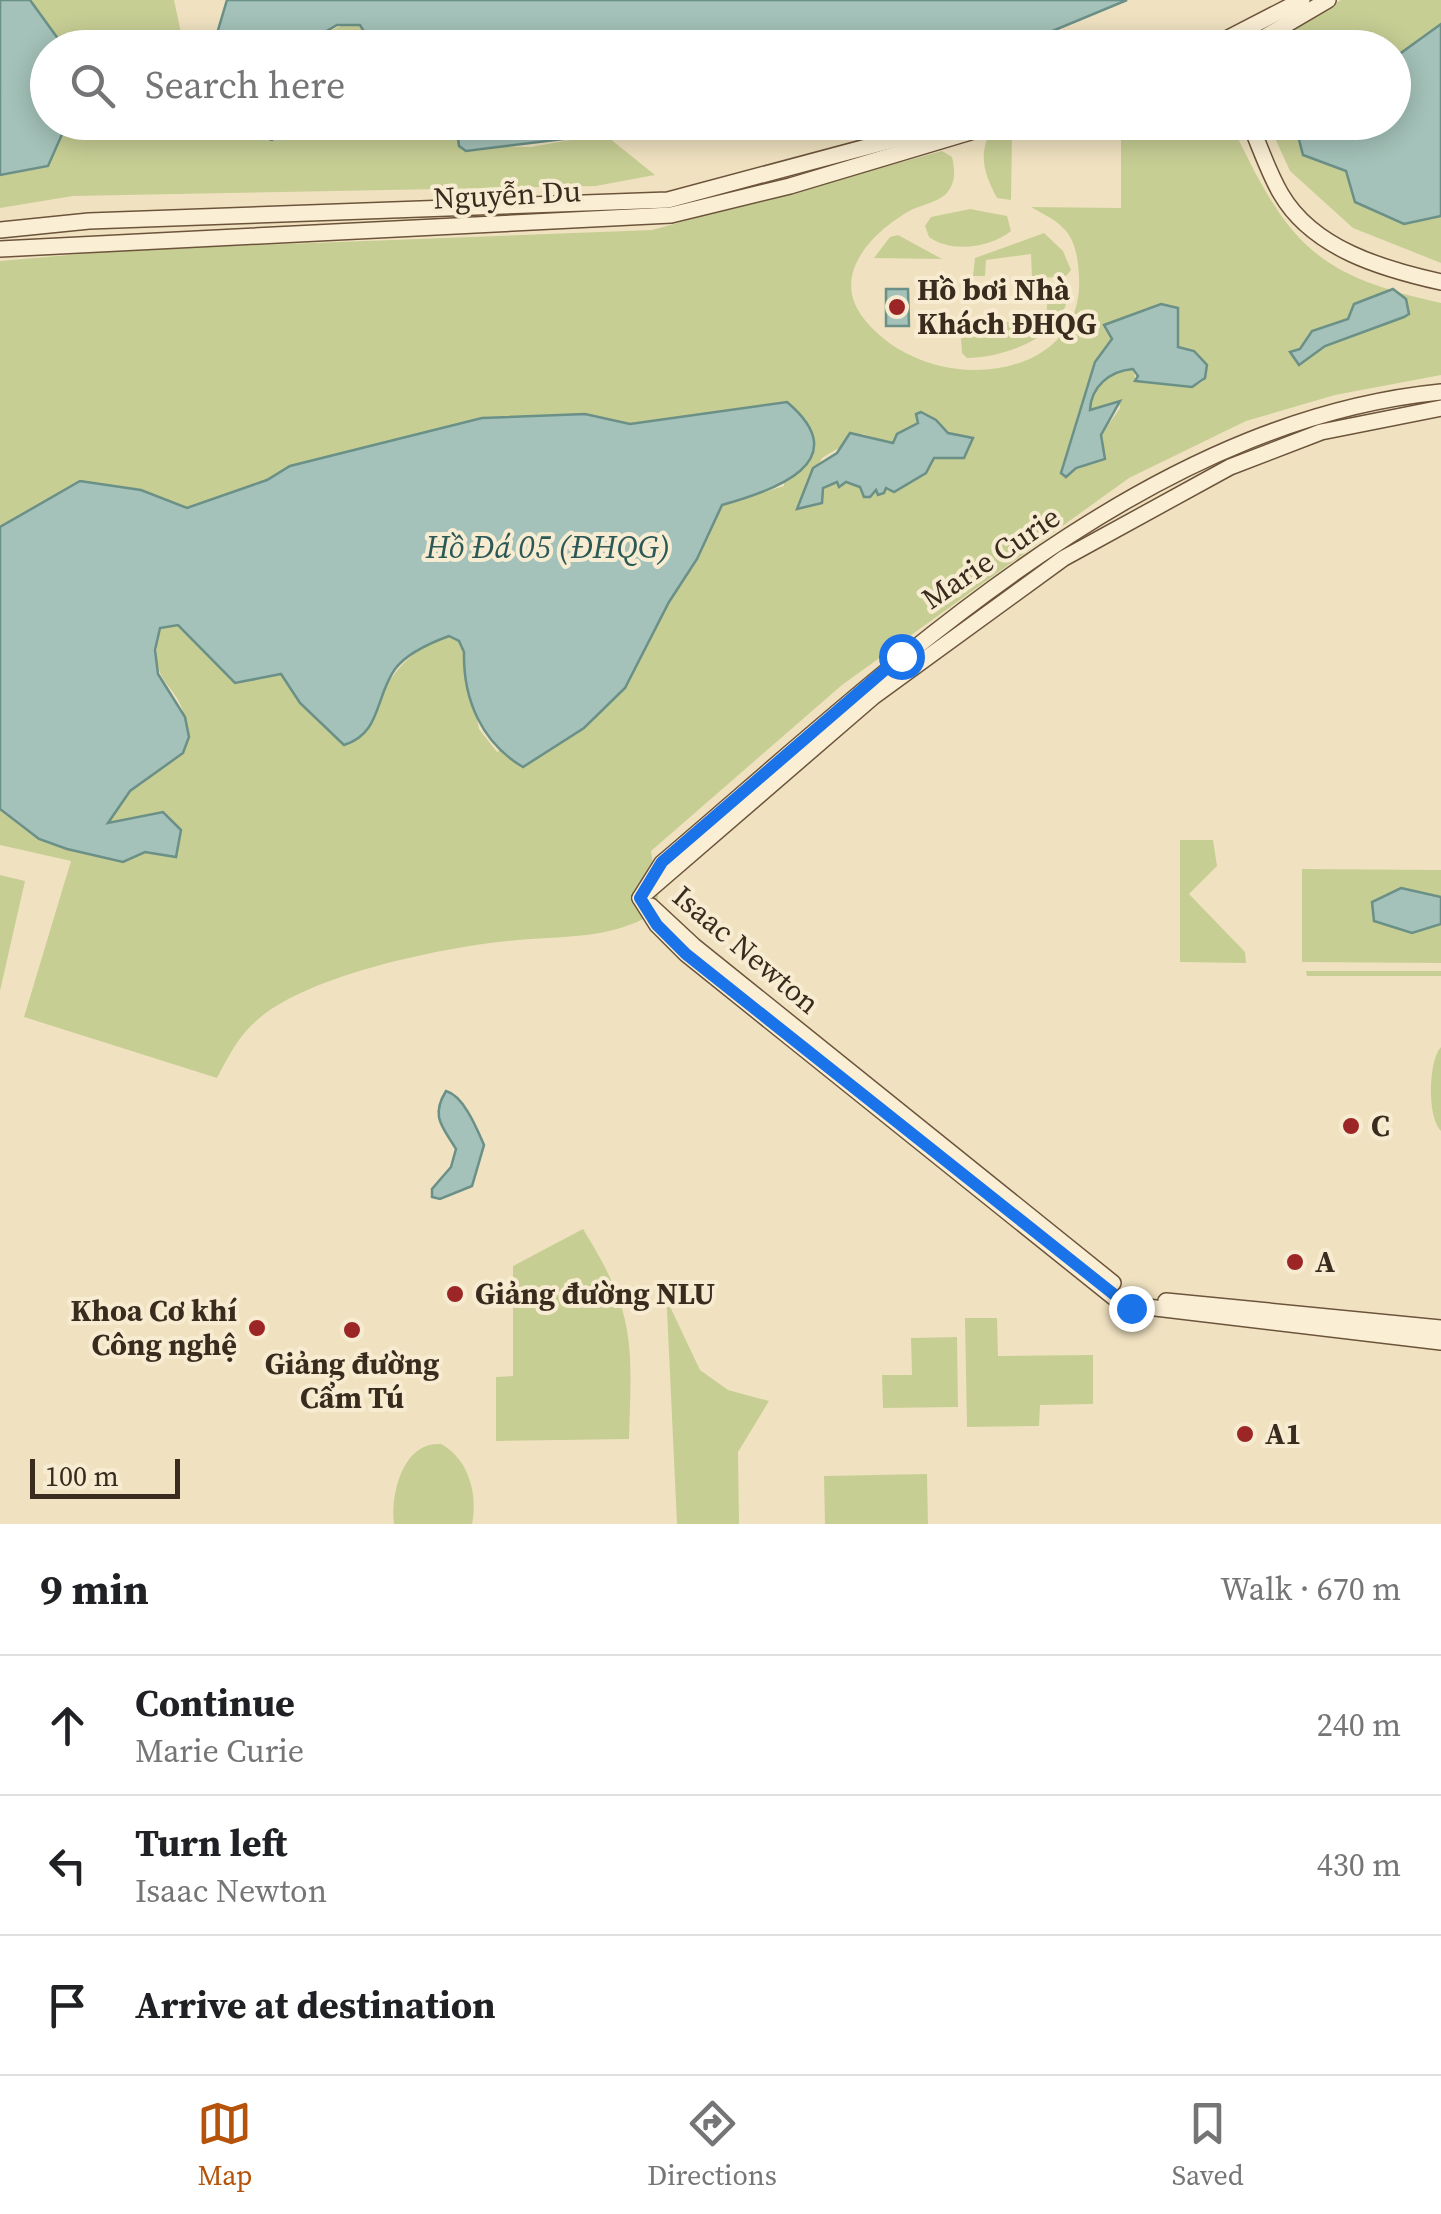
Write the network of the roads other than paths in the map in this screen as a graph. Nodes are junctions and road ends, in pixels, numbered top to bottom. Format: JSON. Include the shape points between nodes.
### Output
{"nodes":[{"id":1,"x":1302,"y":0,"type":"edge"},
{"id":2,"x":1328,"y":0,"type":"edge"},
{"id":3,"x":1246,"y":30,"type":"edge"},
{"id":4,"x":1277,"y":30,"type":"edge"},
{"id":5,"x":899,"y":140,"type":"edge"},
{"id":6,"x":944,"y":140,"type":"edge"},
{"id":7,"x":1257,"y":140,"type":"edge"},
{"id":8,"x":670,"y":208,"type":"junction"},
{"id":9,"x":0,"y":230,"type":"edge"},
{"id":10,"x":0,"y":249,"type":"edge"},
{"id":11,"x":1441,"y":282,"type":"edge"},
{"id":12,"x":1441,"y":392,"type":"edge"},
{"id":13,"x":1441,"y":408,"type":"edge"},
{"id":14,"x":1134,"y":508,"type":"junction"},
{"id":15,"x":640,"y":898,"type":"joint"},
{"id":16,"x":1436,"y":1334,"type":"edge"}],
"edges":[{"from":1,"to":3,"type":"street"},
{"from":2,"to":4,"type":"street"},
{"from":5,"to":8,"type":"street","name":"Nguyễn Du"},
{"from":6,"to":8,"type":"street","name":"Nguyễn Du","via":[[790,186]]},
{"from":7,"to":11,"type":"street","via":[[1282,196],[1310,229],[1358,257]]},
{"from":8,"to":9,"type":"street","name":"Nguyễn Du","via":[[89,221]]},
{"from":8,"to":10,"type":"street","name":"Nguyễn Du"},
{"from":12,"to":14,"type":"street","name":"Marie Curie","via":[[1306,422],[1161,481]]},
{"from":13,"to":14,"type":"street","name":"Marie Curie","via":[[1321,432]]},
{"from":14,"to":15,"type":"street","name":"Marie Curie","via":[[948,618],[662,862]]},
{"from":15,"to":16,"type":"street","name":"Isaac Newton","via":[[1128,1295]]}]}
